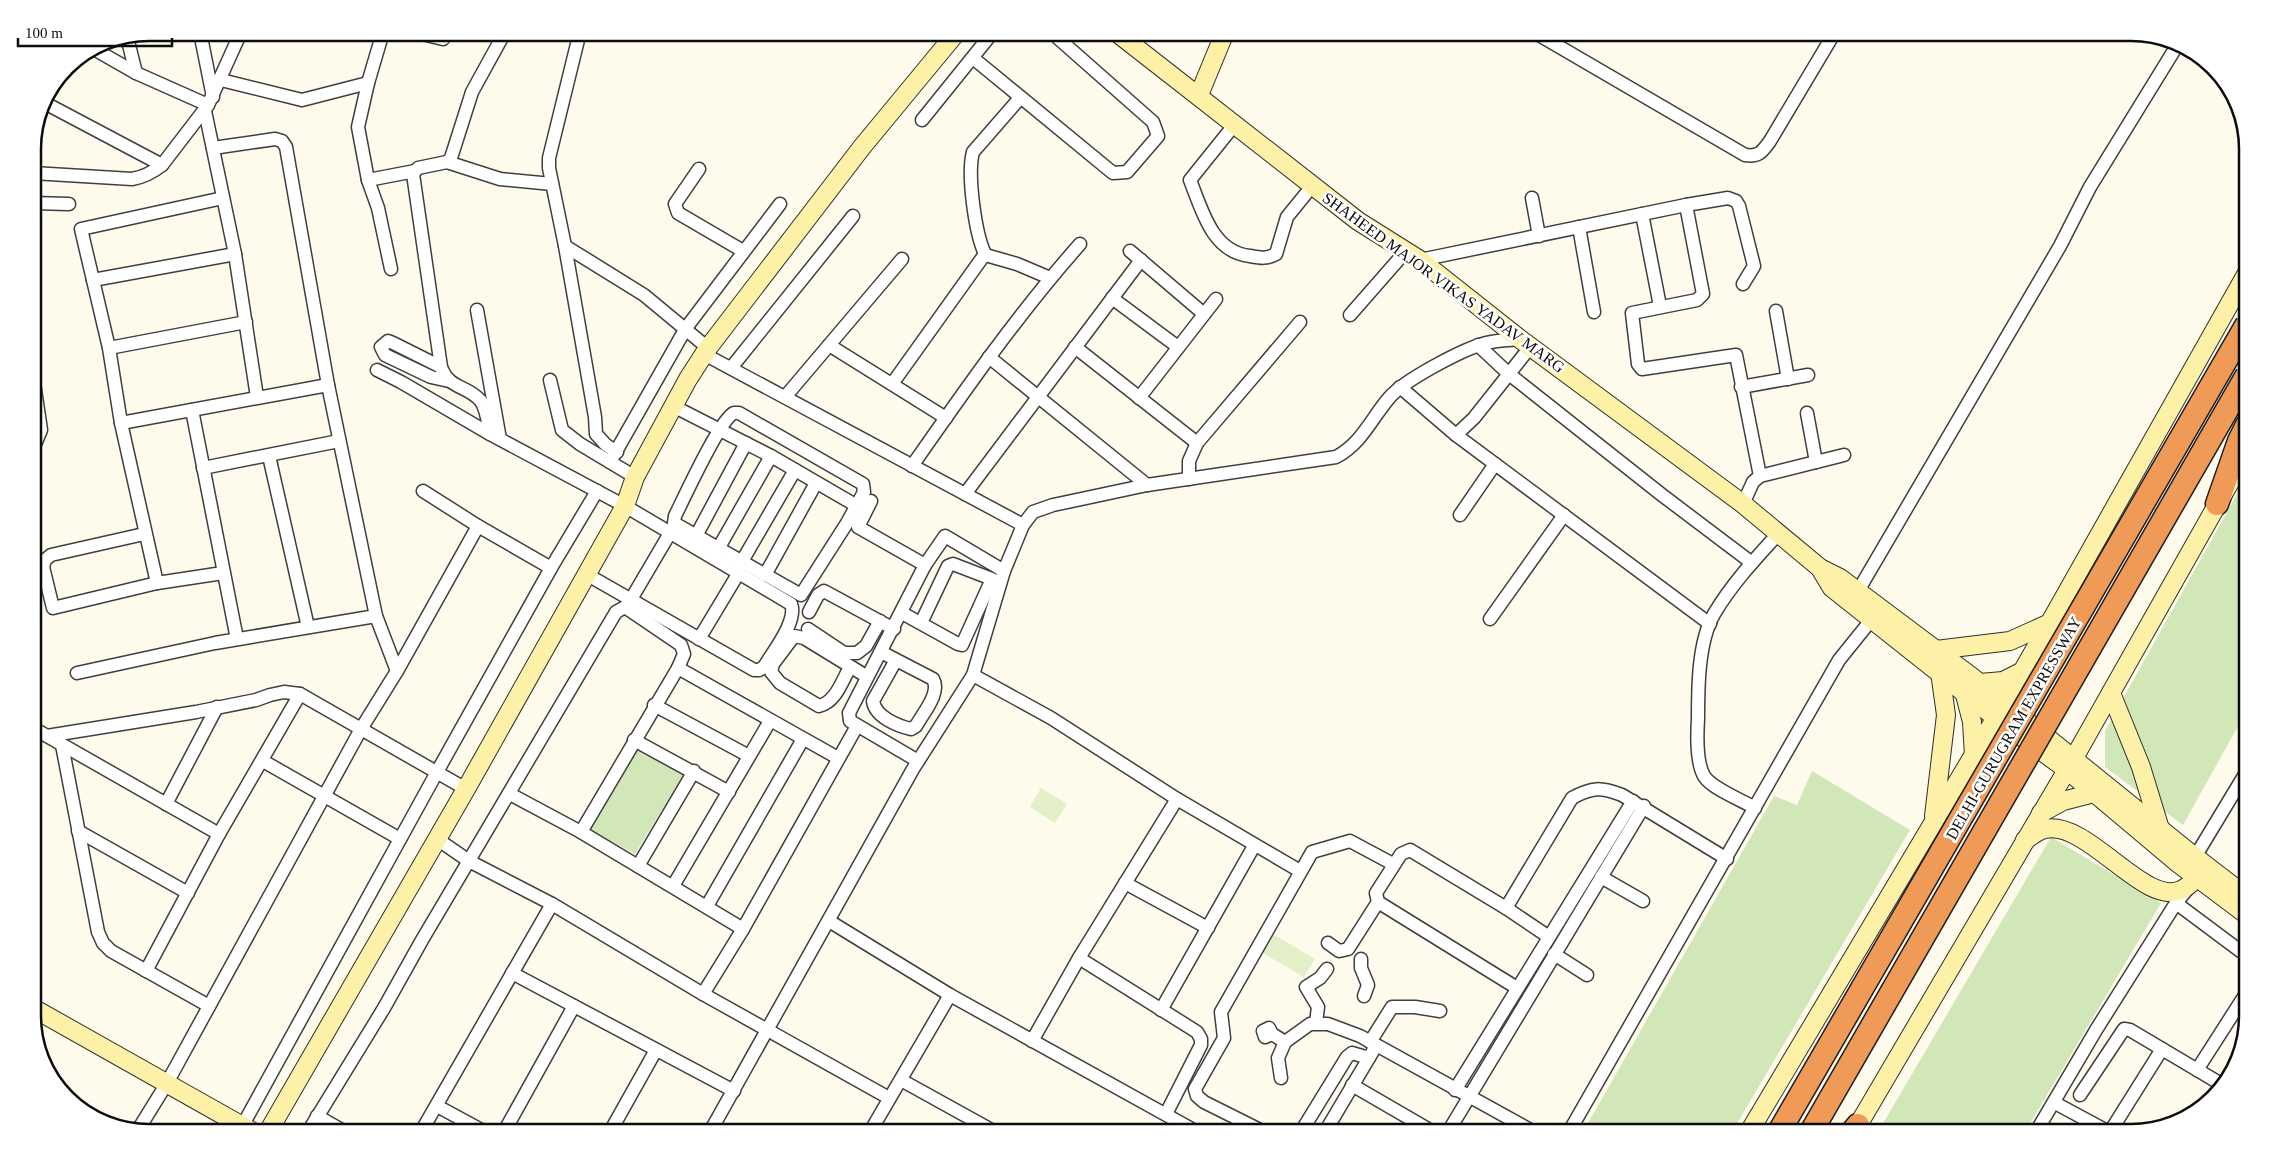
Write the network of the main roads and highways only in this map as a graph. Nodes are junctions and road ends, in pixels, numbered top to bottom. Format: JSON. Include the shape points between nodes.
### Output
{"nodes":[{"id":1,"x":2239,"y":338,"type":"edge"},
{"id":2,"x":2239,"y":389,"type":"edge"},
{"id":3,"x":2239,"y":441,"type":"edge"},
{"id":4,"x":2217,"y":504,"type":"road end"},
{"id":5,"x":1784,"y":1124,"type":"edge"},
{"id":6,"x":1816,"y":1124,"type":"edge"}],
"edges":[{"from":1,"to":5,"type":"highway","name":"DELHI-GURUGRAM EXPRESSWAY","bridge":true},
{"from":2,"to":6,"type":"highway","name":"DELHI-GURUGRAM EXPRESSWAY","bridge":true},
{"from":3,"to":4,"type":"highway"}]}
